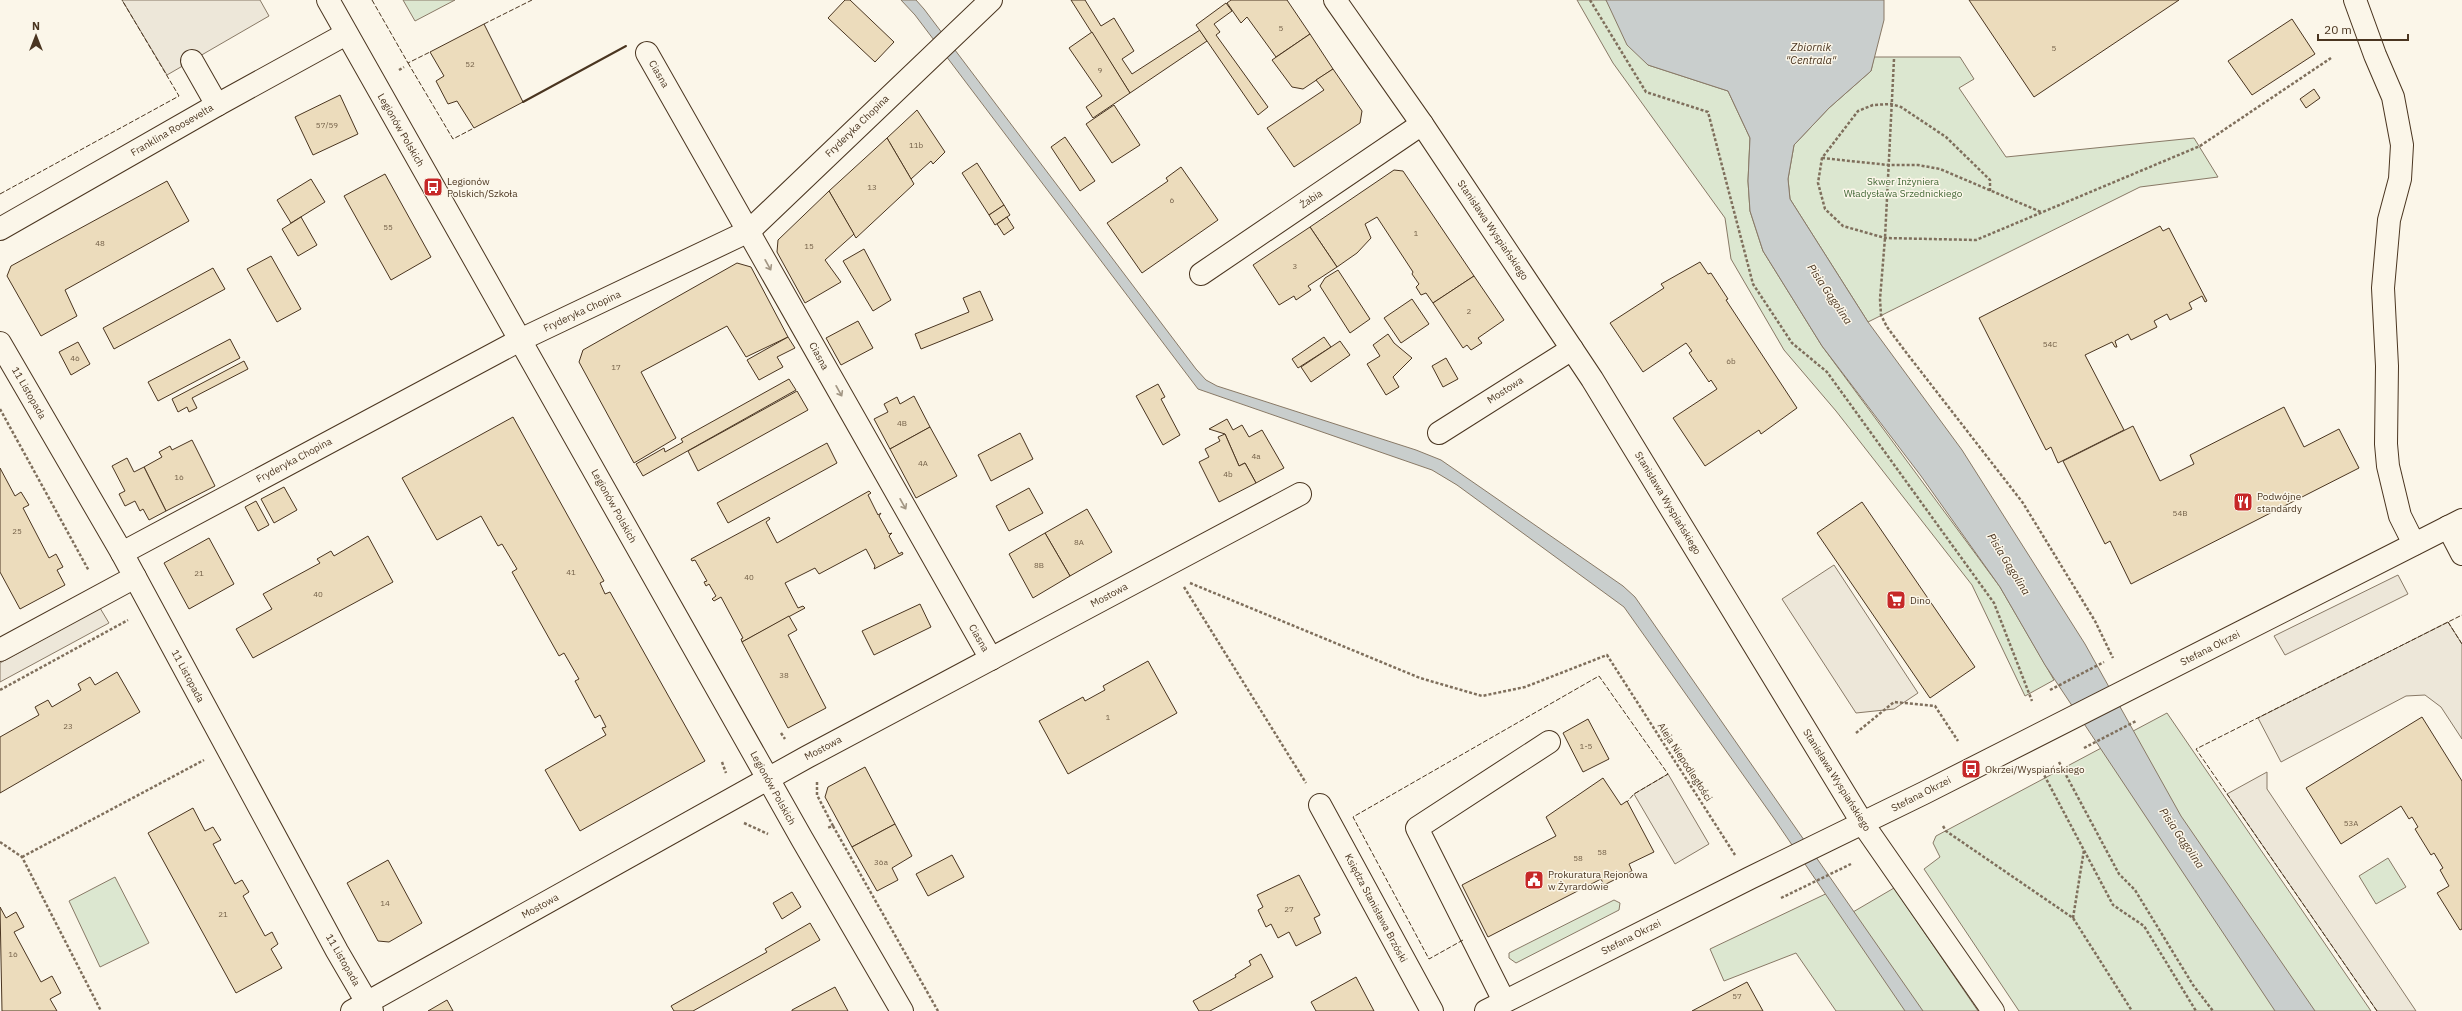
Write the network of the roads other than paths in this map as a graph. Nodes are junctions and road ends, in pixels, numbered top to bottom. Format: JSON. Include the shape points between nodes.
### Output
{"nodes":[{"id":1,"x":328,"y":0,"type":"edge"},
{"id":2,"x":991,"y":0,"type":"edge"},
{"id":3,"x":1335,"y":0,"type":"edge"},
{"id":4,"x":2355,"y":0,"type":"edge"},
{"id":5,"x":346,"y":34,"type":"junction"},
{"id":6,"x":647,"y":53,"type":"dead end"},
{"id":7,"x":192,"y":60,"type":"dead end"},
{"id":8,"x":217,"y":105,"type":"junction"},
{"id":9,"x":1422,"y":124,"type":"junction"},
{"id":10,"x":0,"y":229,"type":"edge"},
{"id":11,"x":749,"y":231,"type":"junction"},
{"id":12,"x":1201,"y":274,"type":"dead end"},
{"id":13,"x":520,"y":340,"type":"junction"},
{"id":14,"x":0,"y":343,"type":"edge"},
{"id":15,"x":1572,"y":350,"type":"junction"},
{"id":16,"x":1439,"y":433,"type":"dead end"},
{"id":17,"x":1300,"y":494,"type":"dead end"},
{"id":18,"x":2455,"y":523,"type":"edge"},
{"id":19,"x":2414,"y":544,"type":"junction"},
{"id":20,"x":122,"y":553,"type":"junction"},
{"id":21,"x":2462,"y":554,"type":"edge"},
{"id":22,"x":135,"y":577,"type":"junction"},
{"id":23,"x":0,"y":650,"type":"edge"},
{"id":24,"x":991,"y":659,"type":"junction"},
{"id":25,"x":1549,"y":742,"type":"dead end"},
{"id":26,"x":768,"y":779,"type":"junction"},
{"id":27,"x":1320,"y":805,"type":"road end"},
{"id":28,"x":1863,"y":824,"type":"junction"},
{"id":29,"x":1495,"y":1006,"type":"edge"},
{"id":30,"x":364,"y":1008,"type":"edge"},
{"id":31,"x":902,"y":1011,"type":"edge"},
{"id":32,"x":1432,"y":1011,"type":"edge"},
{"id":33,"x":1993,"y":1011,"type":"edge"}],
"edges":[{"from":1,"to":5,"type":"street","name":"Legionów Polskich"},
{"from":2,"to":11,"type":"street","name":"Fryderyka Chopina"},
{"from":3,"to":9,"type":"street","name":"Stanisława Wyspiańskiego"},
{"from":4,"to":19,"type":"street","via":[[2393,98],[2402,145],[2400,179],[2389,220],[2383,288],[2387,366],[2386,444],[2388,466],[2400,516]]},
{"from":5,"to":8,"type":"street","name":"Franklina Roosevelta"},
{"from":5,"to":13,"type":"street","name":"Legionów Polskich"},
{"from":6,"to":11,"type":"street","name":"Ciasna"},
{"from":7,"to":8,"type":"street"},
{"from":8,"to":10,"type":"street","name":"Franklina Roosevelta"},
{"from":9,"to":12,"type":"street","name":"Żabia"},
{"from":9,"to":15,"type":"street","name":"Stanisława Wyspiańskiego"},
{"from":11,"to":13,"type":"street","name":"Fryderyka Chopina"},
{"from":11,"to":24,"type":"street","name":"Ciasna","one_way":true},
{"from":13,"to":20,"type":"street","name":"Fryderyka Chopina"},
{"from":13,"to":26,"type":"street","name":"Legionów Polskich"},
{"from":14,"to":20,"type":"street","name":"11 Listopada"},
{"from":15,"to":16,"type":"street","name":"Mostowa"},
{"from":15,"to":28,"type":"street","name":"Stanisława Wyspiańskiego"},
{"from":17,"to":24,"type":"street","name":"Mostowa"},
{"from":18,"to":19,"type":"street","name":"Stefana Okrzei"},
{"from":18,"to":21,"type":"street"},
{"from":19,"to":28,"type":"street","name":"Stefana Okrzei"},
{"from":20,"to":22,"type":"street","name":"11 Listopada"},
{"from":22,"to":23,"type":"street"},
{"from":22,"to":30,"type":"street","name":"11 Listopada","via":[[338,951]]},
{"from":24,"to":26,"type":"street","name":"Mostowa"},
{"from":25,"to":29,"type":"street","via":[[1417,828]]},
{"from":26,"to":30,"type":"street","name":"Mostowa"},
{"from":26,"to":31,"type":"street","name":"Legionów Polskich"},
{"from":27,"to":32,"type":"street","name":"Księdza Stanisława Brzóski"},
{"from":28,"to":29,"type":"street","name":"Stefana Okrzei"},
{"from":28,"to":33,"type":"street","name":"Stanisława Wyspiańskiego"}]}
